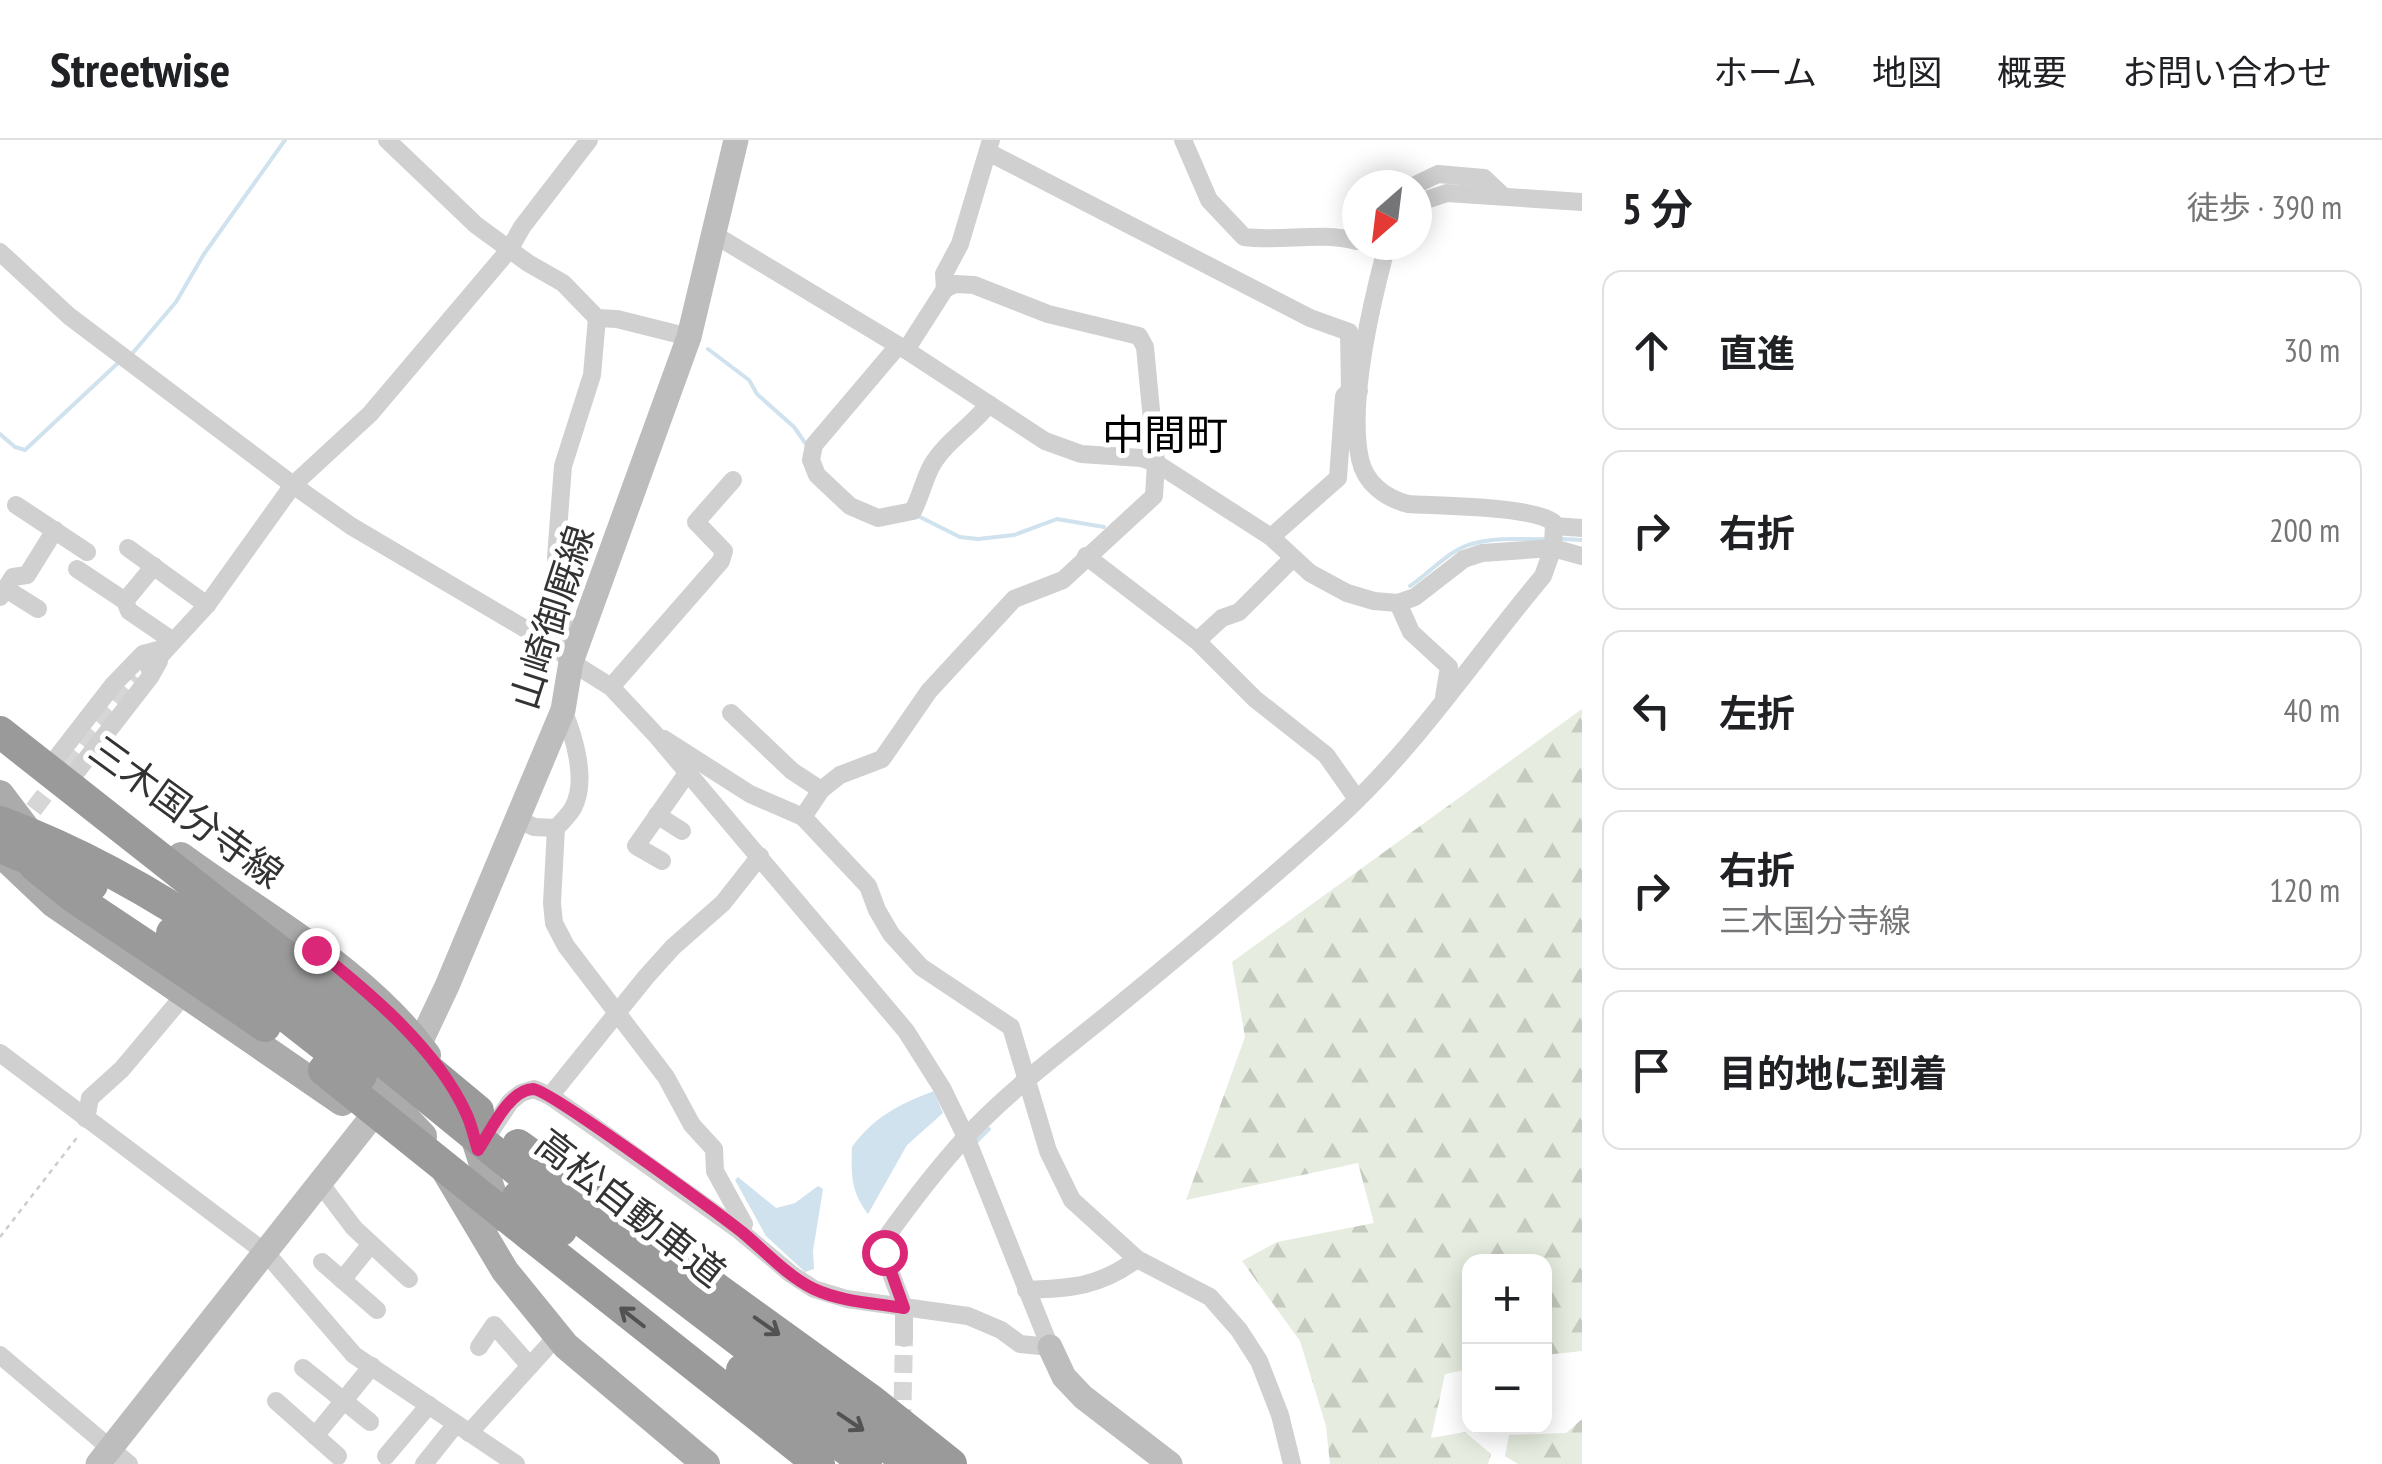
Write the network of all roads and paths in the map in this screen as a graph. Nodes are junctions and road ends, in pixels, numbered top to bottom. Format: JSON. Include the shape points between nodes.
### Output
{"nodes":[{"id":1,"x":386,"y":140,"type":"edge"},
{"id":2,"x":589,"y":140,"type":"edge"},
{"id":3,"x":736,"y":140,"type":"edge"},
{"id":4,"x":1183,"y":140,"type":"edge"},
{"id":5,"x":990,"y":146,"type":"edge"},
{"id":6,"x":1432,"y":177,"type":"edge"},
{"id":7,"x":1502,"y":196,"type":"junction"},
{"id":8,"x":1432,"y":198,"type":"edge"},
{"id":9,"x":1582,"y":202,"type":"edge"},
{"id":10,"x":716,"y":235,"type":"junction"},
{"id":11,"x":1342,"y":236,"type":"edge"},
{"id":12,"x":512,"y":245,"type":"junction"},
{"id":13,"x":0,"y":252,"type":"edge"},
{"id":14,"x":1384,"y":260,"type":"edge"},
{"id":15,"x":945,"y":289,"type":"junction"},
{"id":16,"x":598,"y":318,"type":"junction"},
{"id":17,"x":689,"y":337,"type":"junction"},
{"id":18,"x":902,"y":348,"type":"junction"},
{"id":19,"x":1355,"y":391,"type":"junction"},
{"id":20,"x":989,"y":404,"type":"junction"},
{"id":21,"x":1156,"y":463,"type":"junction"},
{"id":22,"x":733,"y":480,"type":"dead end"},
{"id":23,"x":293,"y":486,"type":"junction"},
{"id":24,"x":16,"y":506,"type":"dead end"},
{"id":25,"x":1582,"y":528,"type":"edge"},
{"id":26,"x":55,"y":530,"type":"junction"},
{"id":27,"x":1271,"y":537,"type":"junction"},
{"id":28,"x":1554,"y":537,"type":"junction"},
{"id":29,"x":128,"y":548,"type":"dead end"},
{"id":30,"x":1086,"y":556,"type":"junction"},
{"id":31,"x":1582,"y":556,"type":"edge"},
{"id":32,"x":1292,"y":559,"type":"junction"},
{"id":33,"x":154,"y":566,"type":"junction"},
{"id":34,"x":5,"y":583,"type":"edge"},
{"id":35,"x":126,"y":601,"type":"junction"},
{"id":36,"x":1398,"y":603,"type":"junction"},
{"id":37,"x":206,"y":605,"type":"junction"},
{"id":38,"x":38,"y":609,"type":"dead end"},
{"id":39,"x":1198,"y":642,"type":"junction"},
{"id":40,"x":170,"y":644,"type":"junction"},
{"id":41,"x":567,"y":658,"type":"junction"},
{"id":42,"x":149,"y":668,"type":"tunnel mouth"},
{"id":43,"x":610,"y":687,"type":"junction"},
{"id":44,"x":1444,"y":700,"type":"junction"},
{"id":45,"x":563,"y":710,"type":"junction"},
{"id":46,"x":731,"y":713,"type":"dead end"},
{"id":47,"x":0,"y":720,"type":"edge"},
{"id":48,"x":0,"y":732,"type":"edge"},
{"id":49,"x":655,"y":734,"type":"junction"},
{"id":50,"x":64,"y":768,"type":"junction"},
{"id":51,"x":688,"y":772,"type":"junction"},
{"id":52,"x":822,"y":790,"type":"junction"},
{"id":53,"x":0,"y":794,"type":"edge"},
{"id":54,"x":1357,"y":799,"type":"junction"},
{"id":55,"x":657,"y":815,"type":"junction"},
{"id":56,"x":803,"y":817,"type":"junction"},
{"id":57,"x":517,"y":819,"type":"junction"},
{"id":58,"x":0,"y":823,"type":"edge"},
{"id":59,"x":556,"y":828,"type":"junction"},
{"id":60,"x":682,"y":831,"type":"dead end"},
{"id":61,"x":760,"y":856,"type":"junction"},
{"id":62,"x":2,"y":857,"type":"edge"},
{"id":63,"x":662,"y":861,"type":"dead end"},
{"id":64,"x":179,"y":979,"type":"junction"},
{"id":65,"x":618,"y":1012,"type":"junction"},
{"id":66,"x":420,"y":1046,"type":"junction"},
{"id":67,"x":0,"y":1053,"type":"edge"},
{"id":68,"x":1028,"y":1080,"type":"junction"},
{"id":69,"x":550,"y":1096,"type":"junction"},
{"id":70,"x":386,"y":1098,"type":"junction"},
{"id":71,"x":86,"y":1120,"type":"junction"},
{"id":72,"x":368,"y":1122,"type":"junction"},
{"id":73,"x":966,"y":1136,"type":"junction"},
{"id":74,"x":478,"y":1150,"type":"junction"},
{"id":75,"x":520,"y":1172,"type":"junction"},
{"id":76,"x":320,"y":1183,"type":"junction"},
{"id":77,"x":478,"y":1229,"type":"junction"},
{"id":78,"x":740,"y":1230,"type":"junction"},
{"id":79,"x":0,"y":1237,"type":"edge"},
{"id":80,"x":372,"y":1244,"type":"junction"},
{"id":81,"x":266,"y":1253,"type":"junction"},
{"id":82,"x":1137,"y":1260,"type":"junction"},
{"id":83,"x":322,"y":1262,"type":"dead end"},
{"id":84,"x":409,"y":1278,"type":"dead end"},
{"id":85,"x":342,"y":1280,"type":"junction"},
{"id":86,"x":1026,"y":1290,"type":"junction"},
{"id":87,"x":904,"y":1308,"type":"junction"},
{"id":88,"x":377,"y":1310,"type":"dead end"},
{"id":89,"x":550,"y":1325,"type":"junction"},
{"id":90,"x":904,"y":1338,"type":"tunnel mouth"},
{"id":91,"x":479,"y":1347,"type":"dead end"},
{"id":92,"x":1050,"y":1347,"type":"junction"},
{"id":93,"x":0,"y":1355,"type":"edge"},
{"id":94,"x":372,"y":1366,"type":"junction"},
{"id":95,"x":530,"y":1366,"type":"junction"},
{"id":96,"x":303,"y":1368,"type":"dead end"},
{"id":97,"x":276,"y":1401,"type":"dead end"},
{"id":98,"x":343,"y":1401,"type":"junction"},
{"id":99,"x":428,"y":1405,"type":"junction"},
{"id":100,"x":370,"y":1422,"type":"dead end"},
{"id":101,"x":463,"y":1428,"type":"junction"},
{"id":102,"x":316,"y":1436,"type":"junction"},
{"id":103,"x":338,"y":1456,"type":"dead end"},
{"id":104,"x":386,"y":1456,"type":"dead end"},
{"id":105,"x":113,"y":1458,"type":"edge"},
{"id":106,"x":424,"y":1464,"type":"edge"},
{"id":107,"x":516,"y":1464,"type":"edge"},
{"id":108,"x":706,"y":1464,"type":"edge"},
{"id":109,"x":819,"y":1464,"type":"edge"},
{"id":110,"x":866,"y":1464,"type":"edge"},
{"id":111,"x":913,"y":1464,"type":"edge"},
{"id":112,"x":951,"y":1464,"type":"edge"},
{"id":113,"x":1170,"y":1464,"type":"edge"},
{"id":114,"x":1292,"y":1464,"type":"edge"}],
"edges":[{"from":1,"to":12,"type":"street","via":[[455,207]]},
{"from":2,"to":12,"type":"street"},
{"from":3,"to":10,"type":"main road","name":"山崎御厩線"},
{"from":4,"to":11,"type":"street","via":[[1208,200],[1244,237]]},
{"from":5,"to":15,"type":"street","via":[[944,274]]},
{"from":5,"to":19,"type":"street","via":[[1310,318],[1349,332]]},
{"from":6,"to":7,"type":"street","via":[[1484,178]]},
{"from":7,"to":8,"type":"street"},
{"from":7,"to":9,"type":"street"},
{"from":10,"to":17,"type":"main road","name":"山崎御厩線"},
{"from":10,"to":18,"type":"street"},
{"from":12,"to":16,"type":"street"},
{"from":12,"to":23,"type":"street","via":[[370,414]]},
{"from":13,"to":23,"type":"street","via":[[69,316]]},
{"from":14,"to":19,"type":"street"},
{"from":15,"to":18,"type":"street"},
{"from":15,"to":21,"type":"street","via":[[974,285],[1048,314],[1139,336]]},
{"from":16,"to":17,"type":"street"},
{"from":16,"to":41,"type":"street","via":[[592,375],[563,466],[556,557]]},
{"from":17,"to":41,"type":"main road","name":"山崎御厩線"},
{"from":18,"to":20,"type":"street"},
{"from":18,"to":20,"type":"street","via":[[812,452],[817,475],[850,506],[878,518],[912,511],[930,467]]},
{"from":19,"to":27,"type":"street","via":[[1344,396],[1338,478]]},
{"from":19,"to":28,"type":"street","via":[[1360,462],[1377,490],[1408,504],[1547,518]]},
{"from":20,"to":21,"type":"street","via":[[1064,450]]},
{"from":21,"to":27,"type":"street"},
{"from":21,"to":30,"type":"street","via":[[1154,496]]},
{"from":22,"to":43,"type":"street","via":[[696,522],[724,551],[721,561]]},
{"from":23,"to":37,"type":"street"},
{"from":23,"to":41,"type":"street"},
{"from":24,"to":26,"type":"street"},
{"from":25,"to":28,"type":"street"},
{"from":26,"to":34,"type":"street","via":[[28,575]]},
{"from":26,"to":35,"type":"street"},
{"from":27,"to":32,"type":"street"},
{"from":28,"to":31,"type":"street"},
{"from":28,"to":36,"type":"street","via":[[1464,559]]},
{"from":28,"to":44,"type":"street","via":[[1543,576]]},
{"from":29,"to":33,"type":"street"},
{"from":30,"to":39,"type":"street"},
{"from":30,"to":52,"type":"street","via":[[1062,580],[1014,599],[929,691],[882,759],[840,774]]},
{"from":32,"to":36,"type":"street","via":[[1347,593]]},
{"from":32,"to":39,"type":"street"},
{"from":33,"to":35,"type":"street"},
{"from":33,"to":37,"type":"street"},
{"from":34,"to":38,"type":"street"},
{"from":35,"to":40,"type":"street","via":[[129,611]]},
{"from":36,"to":44,"type":"street","via":[[1411,632],[1449,667]]},
{"from":37,"to":40,"type":"street"},
{"from":39,"to":54,"type":"street","via":[[1255,699],[1326,755]]},
{"from":40,"to":42,"type":"street"},
{"from":40,"to":50,"type":"street","via":[[142,654],[114,685]]},
{"from":41,"to":43,"type":"street"},
{"from":41,"to":45,"type":"main road","name":"山崎御厩線"},
{"from":43,"to":49,"type":"street"},
{"from":44,"to":54,"type":"street"},
{"from":45,"to":57,"type":"main road","name":"山崎御厩線"},
{"from":45,"to":59,"type":"street","via":[[573,733],[578,783],[574,806]]},
{"from":46,"to":52,"type":"street"},
{"from":47,"to":50,"type":"main road","name":"三木国分寺線"},
{"from":48,"to":75,"type":"highway","bridge":true,"via":[[365,1016]]},
{"from":49,"to":51,"type":"street"},
{"from":49,"to":56,"type":"street","via":[[750,794]]},
{"from":50,"to":66,"type":"main road","name":"三木国分寺線","via":[[316,950]]},
{"from":51,"to":55,"type":"street"},
{"from":51,"to":61,"type":"street"},
{"from":52,"to":56,"type":"street"},
{"from":53,"to":70,"type":"main road","name":"三木国分寺線","via":[[47,857],[86,888]]},
{"from":54,"to":68,"type":"street"},
{"from":55,"to":60,"type":"street"},
{"from":55,"to":63,"type":"street","via":[[636,846]]},
{"from":56,"to":68,"type":"street","via":[[861,877],[891,934],[920,968],[1011,1027]]},
{"from":57,"to":59,"type":"street"},
{"from":57,"to":66,"type":"main road","name":"山崎御厩線"},
{"from":58,"to":64,"type":"highway","via":[[28,860]]},
{"from":58,"to":75,"type":"highway","name":"高松自動車道","bridge":true,"via":[[97,863],[245,954]]},
{"from":59,"to":65,"type":"street","via":[[554,922]]},
{"from":61,"to":65,"type":"street"},
{"from":61,"to":73,"type":"street","via":[[906,1031]]},
{"from":62,"to":64,"type":"main road","via":[[54,904]]},
{"from":62,"to":75,"type":"highway","name":"高松自動車道","bridge":true,"via":[[86,882],[190,944]]},
{"from":64,"to":71,"type":"street","via":[[122,1069],[90,1098]]},
{"from":64,"to":72,"type":"main road"},
{"from":109,"to":64,"type":"highway","one_way":true,"bridge":true,"via":[[334,1078],[250,1015]]},
{"from":65,"to":69,"type":"street"},
{"from":65,"to":78,"type":"street","via":[[714,1150],[715,1171],[744,1224]]},
{"from":66,"to":70,"type":"main road","name":"山崎御厩線"},
{"from":66,"to":74,"type":"main road","name":"三木国分寺線","via":[[466,1113]]},
{"from":67,"to":71,"type":"street"},
{"from":68,"to":73,"type":"street"},
{"from":68,"to":82,"type":"street","via":[[1048,1151],[1072,1200]]},
{"from":69,"to":74,"type":"street","via":[[534,1089],[521,1093]]},
{"from":69,"to":78,"type":"street"},
{"from":70,"to":72,"type":"main road","name":"山崎御厩線"},
{"from":70,"to":77,"type":"main road","name":"三木国分寺線","via":[[433,1150]]},
{"from":71,"to":79,"type":"path"},
{"from":71,"to":81,"type":"street"},
{"from":72,"to":76,"type":"main road","name":"山崎御厩線"},
{"from":72,"to":77,"type":"main road"},
{"from":73,"to":86,"type":"street"},
{"from":73,"to":87,"type":"street","via":[[884,1239]]},
{"from":74,"to":89,"type":"main road","name":"三木国分寺線","via":[[508,1246]]},
{"from":75,"to":110,"type":"highway","name":"高松自動車道"},
{"from":75,"to":111,"type":"highway","name":"高松自動車道","one_way":true,"via":[[814,1398]]},
{"from":75,"to":112,"type":"highway","one_way":true,"via":[[872,1400]]},
{"from":76,"to":80,"type":"street"},
{"from":76,"to":81,"type":"main road","name":"山崎御厩線"},
{"from":77,"to":89,"type":"main road","name":"三木国分寺線"},
{"from":78,"to":87,"type":"street","via":[[814,1289]]},
{"from":80,"to":84,"type":"street"},
{"from":80,"to":85,"type":"street"},
{"from":81,"to":94,"type":"street","via":[[336,1336]]},
{"from":81,"to":105,"type":"main road","name":"山崎御厩線"},
{"from":82,"to":86,"type":"street","via":[[1086,1286]]},
{"from":82,"to":114,"type":"street","via":[[1210,1297],[1240,1330],[1259,1360]]},
{"from":83,"to":85,"type":"street"},
{"from":85,"to":88,"type":"street"},
{"from":86,"to":92,"type":"street"},
{"from":87,"to":90,"type":"street"},
{"from":87,"to":92,"type":"street","via":[[968,1316],[1020,1344]]},
{"from":89,"to":95,"type":"street"},
{"from":89,"to":108,"type":"main road","name":"三木国分寺線","via":[[566,1346]]},
{"from":91,"to":95,"type":"street","via":[[494,1325]]},
{"from":92,"to":113,"type":"main road","via":[[1082,1397]]},
{"from":93,"to":105,"type":"street"},
{"from":94,"to":98,"type":"street"},
{"from":94,"to":99,"type":"street"},
{"from":95,"to":101,"type":"street"},
{"from":96,"to":98,"type":"street"},
{"from":97,"to":102,"type":"street"},
{"from":98,"to":100,"type":"street"},
{"from":98,"to":102,"type":"street"},
{"from":99,"to":101,"type":"street"},
{"from":99,"to":104,"type":"street"},
{"from":101,"to":106,"type":"street"},
{"from":101,"to":107,"type":"street"},
{"from":102,"to":103,"type":"street"}]}
